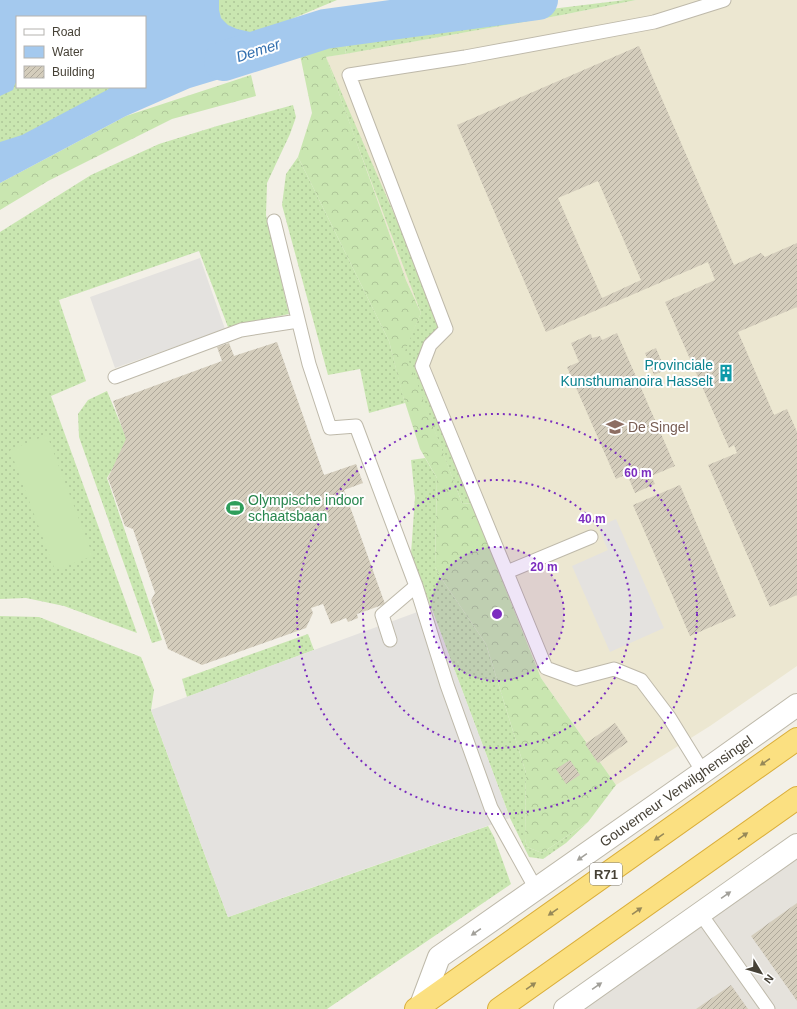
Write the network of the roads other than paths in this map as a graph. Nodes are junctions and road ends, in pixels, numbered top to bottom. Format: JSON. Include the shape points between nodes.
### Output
{"nodes":[{"id":1,"x":724,"y":0,"type":"edge"},
{"id":2,"x":274,"y":221,"type":"dead end"},
{"id":3,"x":298,"y":321,"type":"junction"},
{"id":4,"x":115,"y":377,"type":"dead end"},
{"id":5,"x":591,"y":537,"type":"dead end"},
{"id":6,"x":507,"y":572,"type":"junction"},
{"id":7,"x":416,"y":586,"type":"junction"},
{"id":8,"x":390,"y":640,"type":"dead end"},
{"id":9,"x":797,"y":706,"type":"edge"},
{"id":10,"x":797,"y":739,"type":"edge"},
{"id":11,"x":703,"y":772,"type":"junction"},
{"id":12,"x":797,"y":798,"type":"edge"},
{"id":13,"x":797,"y":845,"type":"edge"},
{"id":14,"x":536,"y":889,"type":"junction"},
{"id":15,"x":700,"y":913,"type":"junction"},
{"id":16,"x":418,"y":1007,"type":"edge"},
{"id":17,"x":499,"y":1009,"type":"edge"},
{"id":18,"x":565,"y":1009,"type":"edge"},
{"id":19,"x":768,"y":1009,"type":"edge"}],
"edges":[{"from":1,"to":6,"type":"lane","via":[[654,22],[465,57],[349,75],[446,329],[430,344],[422,366]]},
{"from":2,"to":3,"type":"lane"},
{"from":3,"to":4,"type":"lane","via":[[241,330]]},
{"from":3,"to":7,"type":"lane","via":[[330,428],[356,426]]},
{"from":5,"to":6,"type":"lane"},
{"from":6,"to":11,"type":"lane","via":[[546,668],[576,679],[614,670],[641,680],[669,717]]},
{"from":7,"to":8,"type":"lane","via":[[382,615]]},
{"from":7,"to":14,"type":"lane","via":[[447,685],[491,808]]},
{"from":9,"to":11,"type":"street","name":"Gouverneur Verwilghensingel"},
{"from":10,"to":16,"type":"highway","name":"Gouverneur Verwilghensingel","number":"R71","one_way":true},
{"from":11,"to":14,"type":"street","name":"Gouverneur Verwilghensingel","one_way":true},
{"from":17,"to":12,"type":"highway","one_way":true},
{"from":15,"to":13,"type":"street","one_way":true},
{"from":14,"to":16,"type":"street","name":"Gouverneur Verwilghensingel","one_way":true,"via":[[439,957]]},
{"from":18,"to":15,"type":"street","one_way":true},
{"from":15,"to":19,"type":"lane"}]}
